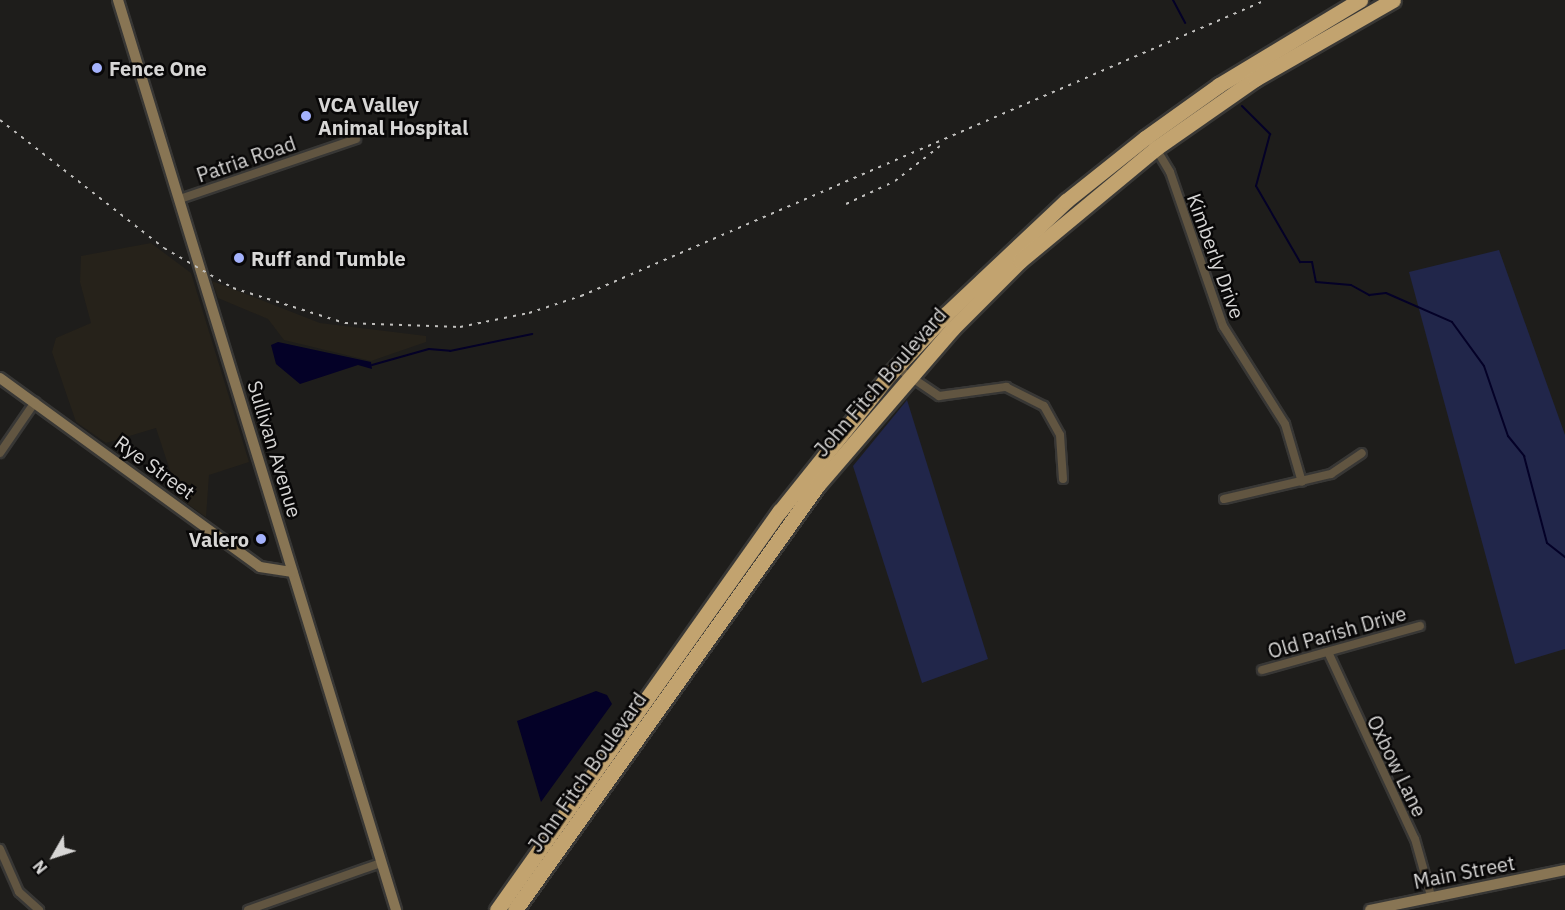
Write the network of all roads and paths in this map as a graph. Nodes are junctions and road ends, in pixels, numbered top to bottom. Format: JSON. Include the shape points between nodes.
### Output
{"nodes":[{"id":1,"x":118,"y":0,"type":"edge"},
{"id":2,"x":1360,"y":0,"type":"edge"},
{"id":3,"x":1393,"y":0,"type":"edge"},
{"id":4,"x":1322,"y":21,"type":"junction"},
{"id":5,"x":1329,"y":35,"type":"junction"},
{"id":6,"x":356,"y":139,"type":"dead end"},
{"id":7,"x":1152,"y":142,"type":"junction"},
{"id":8,"x":180,"y":199,"type":"junction"},
{"id":9,"x":901,"y":372,"type":"junction"},
{"id":10,"x":0,"y":378,"type":"edge"},
{"id":11,"x":35,"y":402,"type":"junction"},
{"id":12,"x":0,"y":453,"type":"edge"},
{"id":13,"x":1362,"y":453,"type":"dead end"},
{"id":14,"x":1063,"y":479,"type":"dead end"},
{"id":15,"x":1302,"y":482,"type":"junction"},
{"id":16,"x":1224,"y":499,"type":"dead end"},
{"id":17,"x":293,"y":572,"type":"junction"},
{"id":18,"x":724,"y":603,"type":"junction"},
{"id":19,"x":1420,"y":626,"type":"dead end"},
{"id":20,"x":1328,"y":652,"type":"junction"},
{"id":21,"x":1262,"y":670,"type":"dead end"},
{"id":22,"x":0,"y":849,"type":"edge"},
{"id":23,"x":381,"y":863,"type":"junction"},
{"id":24,"x":1565,"y":870,"type":"edge"},
{"id":25,"x":1431,"y":896,"type":"junction"},
{"id":26,"x":39,"y":910,"type":"edge"},
{"id":27,"x":248,"y":910,"type":"edge"},
{"id":28,"x":396,"y":910,"type":"edge"},
{"id":29,"x":497,"y":910,"type":"edge"},
{"id":30,"x":515,"y":910,"type":"edge"},
{"id":31,"x":1370,"y":910,"type":"edge"}],
"edges":[{"from":1,"to":8,"type":"main road","name":"Sullivan Avenue"},
{"from":2,"to":4,"type":"highway","name":"John Fitch Boulevard"},
{"from":3,"to":5,"type":"highway","name":"John Fitch Boulevard"},
{"from":4,"to":5,"type":"highway"},
{"from":4,"to":7,"type":"highway","name":"John Fitch Boulevard"},
{"from":5,"to":7,"type":"highway","name":"John Fitch Boulevard"},
{"from":6,"to":8,"type":"street","name":"Patria Road"},
{"from":7,"to":9,"type":"highway","name":"John Fitch Boulevard","via":[[1011,260]]},
{"from":7,"to":15,"type":"street","name":"Kimberly Drive","via":[[1170,172],[1223,326],[1285,424]]},
{"from":8,"to":17,"type":"main road","name":"Sullivan Avenue"},
{"from":9,"to":14,"type":"street","via":[[939,396],[1006,387],[1044,406],[1060,435]]},
{"from":9,"to":18,"type":"highway","name":"John Fitch Boulevard"},
{"from":10,"to":11,"type":"main road","name":"Rye Street"},
{"from":11,"to":12,"type":"street"},
{"from":11,"to":17,"type":"main road","name":"Rye Street","via":[[260,567]]},
{"from":13,"to":15,"type":"street","via":[[1331,474]]},
{"from":15,"to":16,"type":"street"},
{"from":17,"to":23,"type":"main road","name":"Sullivan Avenue"},
{"from":18,"to":29,"type":"highway","name":"John Fitch Boulevard"},
{"from":18,"to":30,"type":"highway","name":"John Fitch Boulevard"},
{"from":19,"to":20,"type":"street","name":"Old Parish Drive"},
{"from":20,"to":21,"type":"street","name":"Old Parish Drive"},
{"from":20,"to":25,"type":"street","name":"Oxbow Lane","via":[[1415,839]]},
{"from":22,"to":26,"type":"street","via":[[19,892]]},
{"from":23,"to":27,"type":"street"},
{"from":23,"to":28,"type":"main road","name":"Sullivan Avenue"},
{"from":24,"to":25,"type":"main road","name":"Main Street"},
{"from":25,"to":31,"type":"main road","name":"Main Street"}]}
